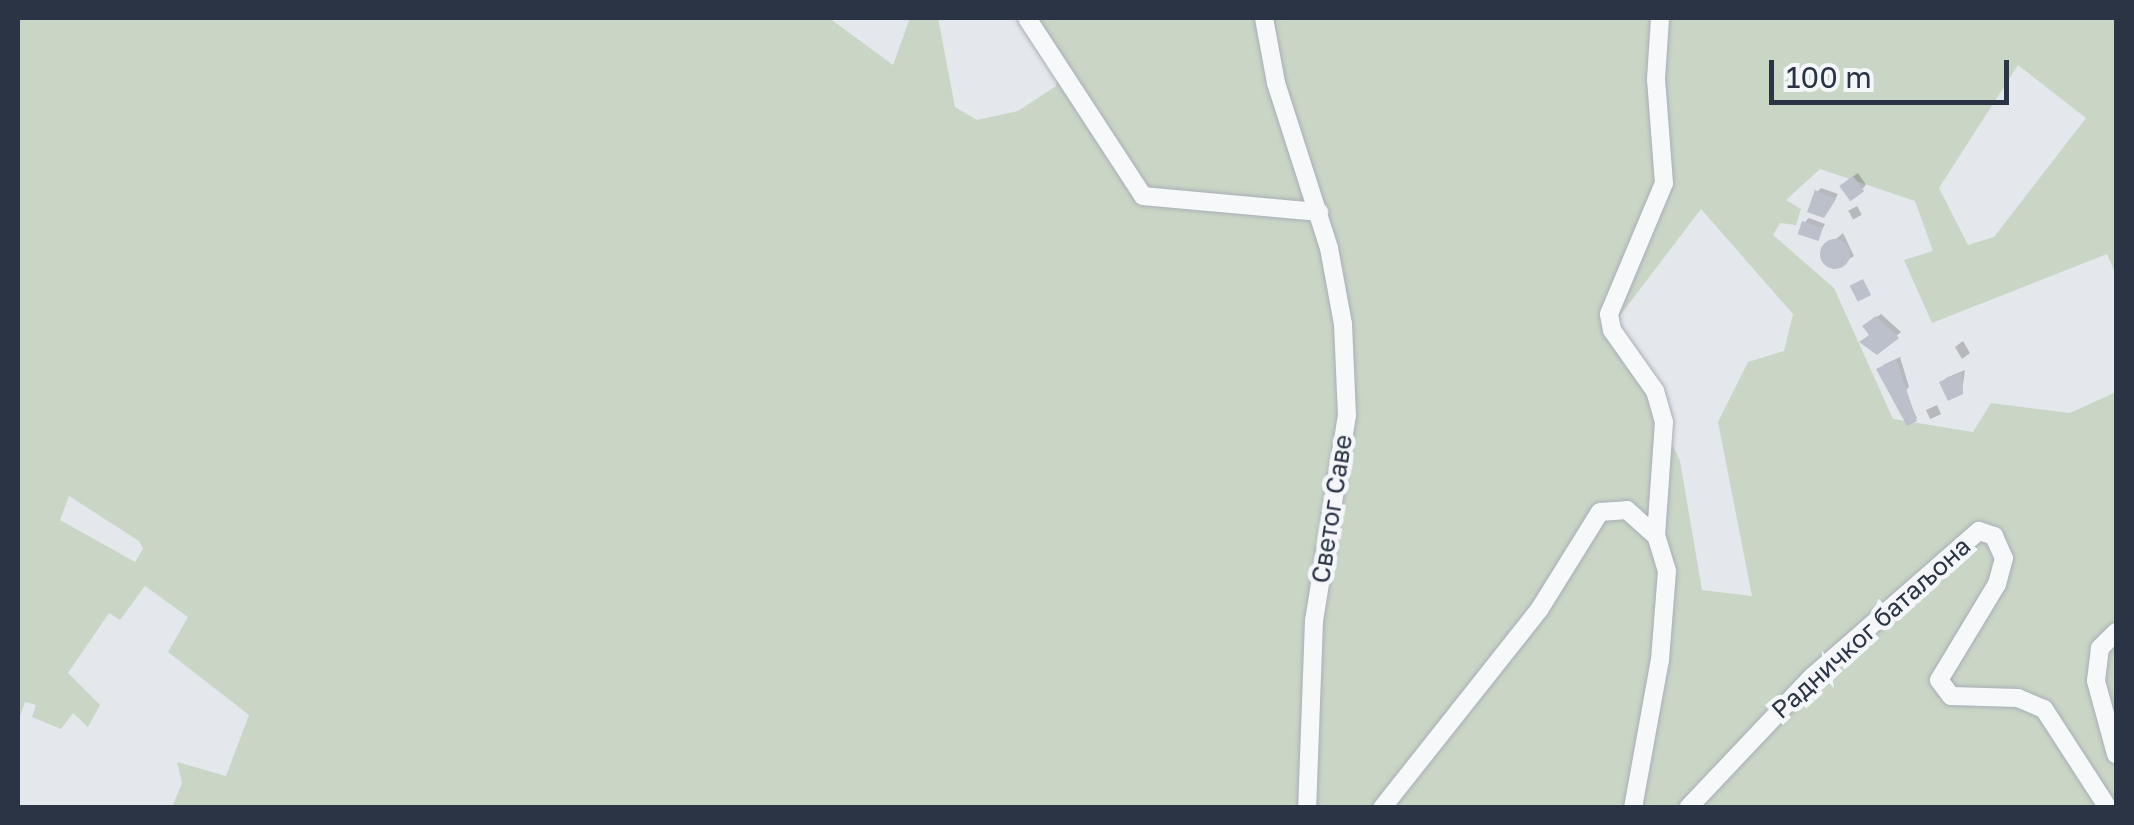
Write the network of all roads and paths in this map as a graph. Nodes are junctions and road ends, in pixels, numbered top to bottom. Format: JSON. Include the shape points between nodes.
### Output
{"nodes":[{"id":1,"x":1027,"y":18,"type":"edge"},
{"id":2,"x":1264,"y":18,"type":"edge"},
{"id":3,"x":1660,"y":18,"type":"edge"},
{"id":4,"x":1319,"y":212,"type":"junction"},
{"id":5,"x":1656,"y":536,"type":"junction"},
{"id":6,"x":2116,"y":632,"type":"edge"},
{"id":7,"x":2116,"y":754,"type":"edge"},
{"id":8,"x":1307,"y":808,"type":"edge"},
{"id":9,"x":1382,"y":808,"type":"edge"},
{"id":10,"x":1633,"y":808,"type":"edge"},
{"id":11,"x":1688,"y":808,"type":"edge"},
{"id":12,"x":2108,"y":808,"type":"edge"}],
"edges":[{"from":1,"to":4,"type":"street","via":[[1143,196]]},
{"from":2,"to":4,"type":"street","name":"Светог Саве","via":[[1276,84]]},
{"from":3,"to":5,"type":"street","via":[[1656,79],[1664,184],[1609,314],[1612,330],[1655,391],[1664,422]]},
{"from":4,"to":8,"type":"street","name":"Светог Саве","via":[[1343,324],[1347,415],[1314,621]]},
{"from":5,"to":9,"type":"street","via":[[1627,510],[1600,512],[1539,610]]},
{"from":5,"to":10,"type":"street","via":[[1667,571],[1660,660]]},
{"from":6,"to":7,"type":"street","via":[[2100,648],[2096,681]]},
{"from":11,"to":12,"type":"street","name":"Радничког батаљона","via":[[1812,677],[1979,531],[1994,536],[2004,558],[1997,584],[1939,680],[1952,696],[2018,698],[2044,709]]}]}
